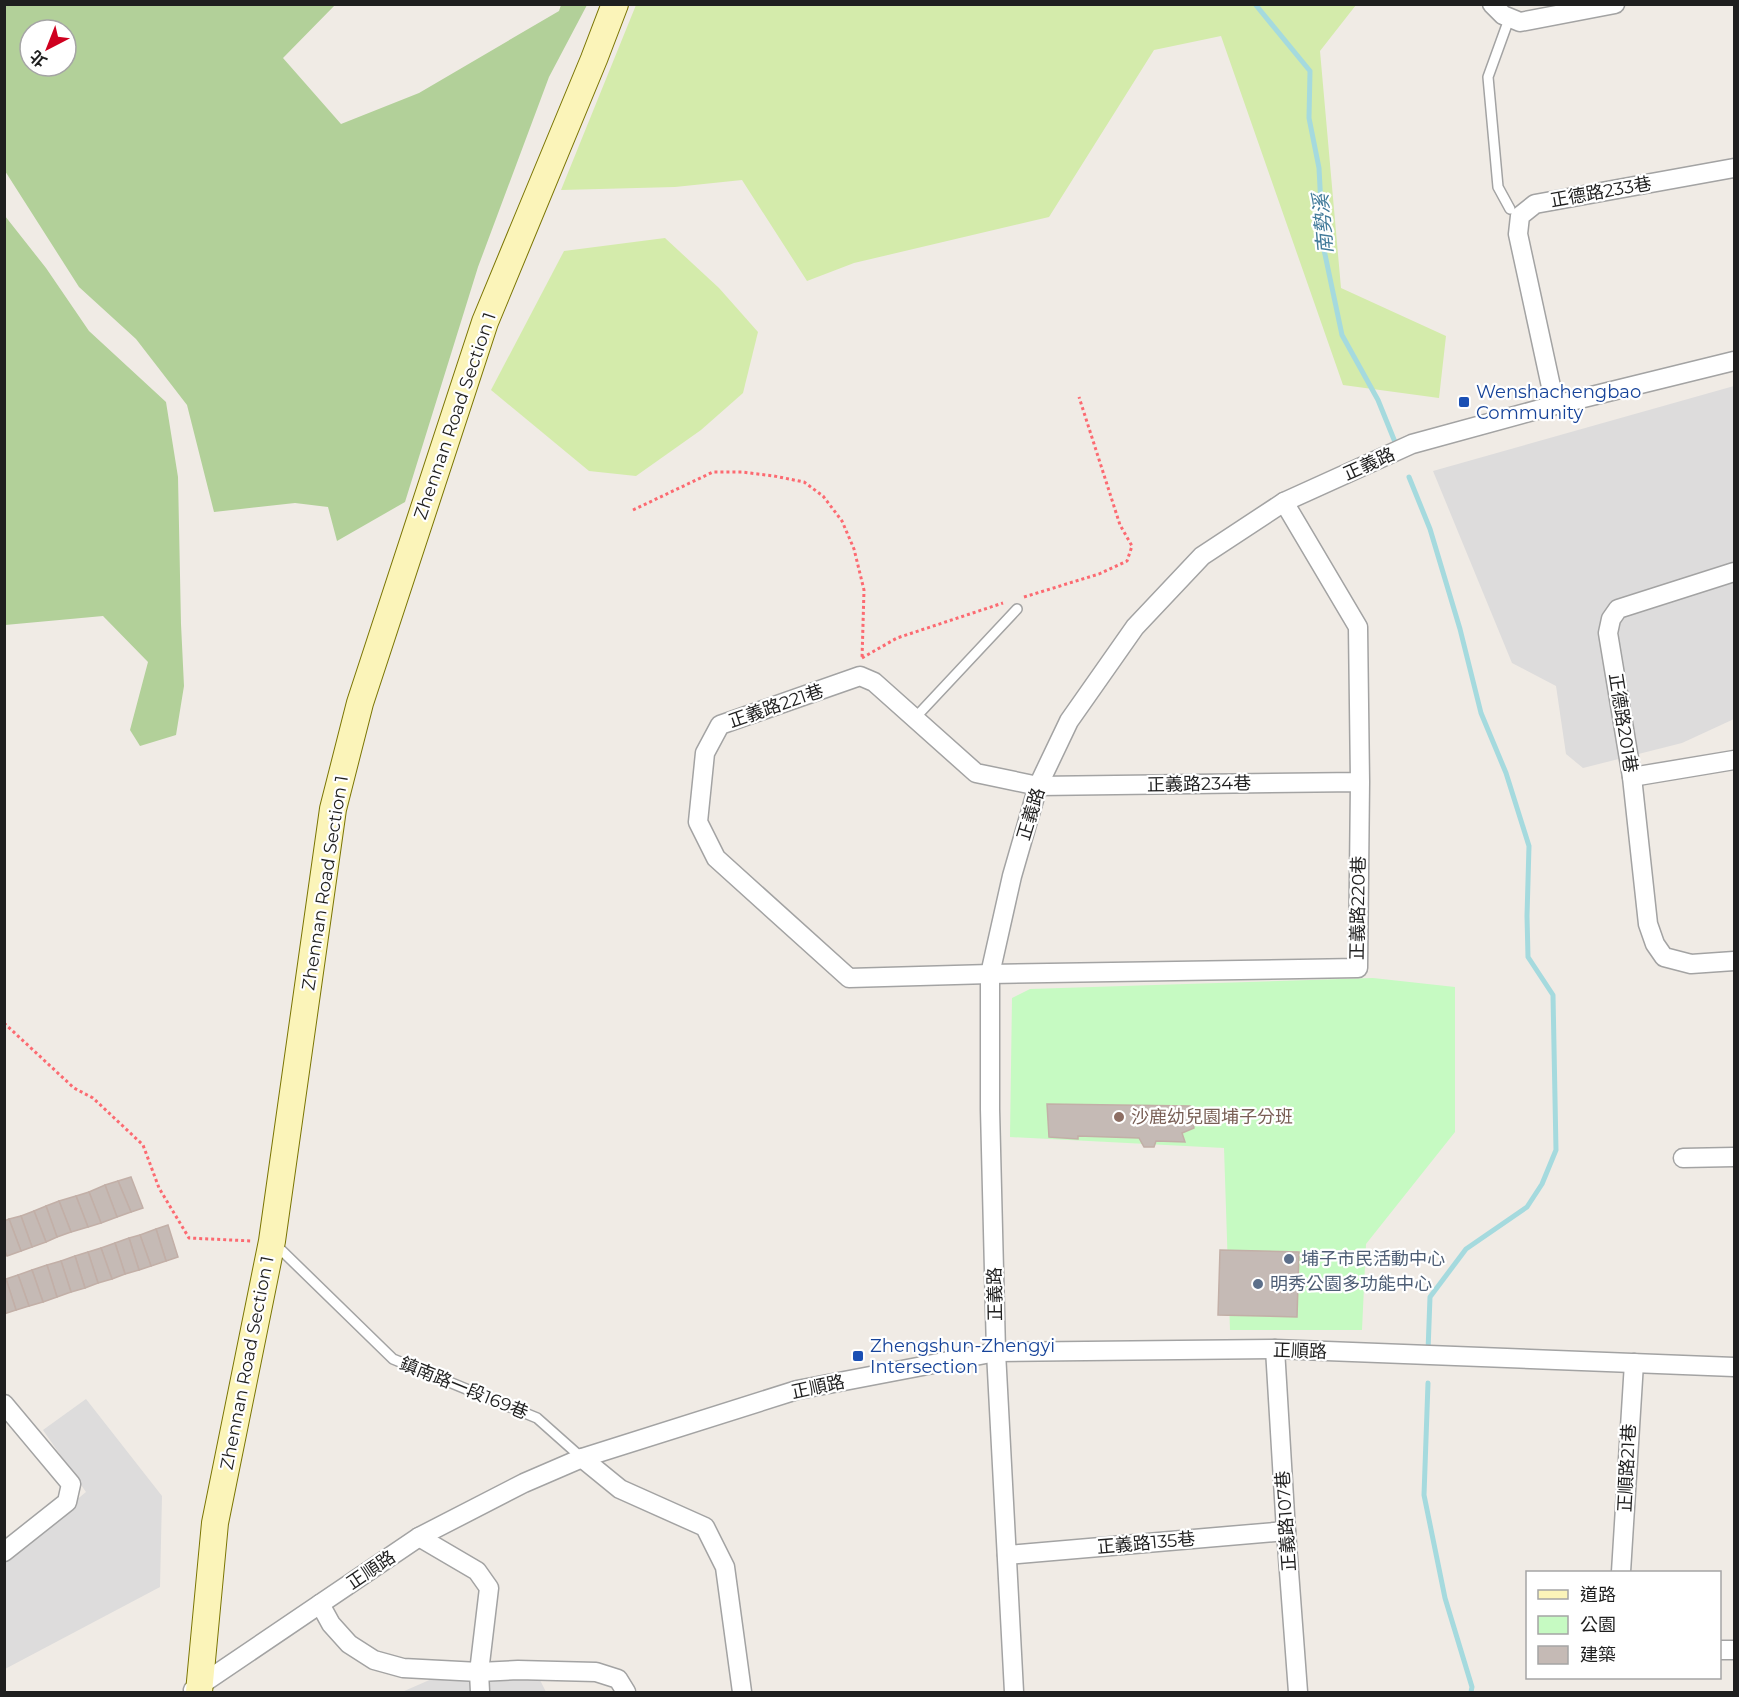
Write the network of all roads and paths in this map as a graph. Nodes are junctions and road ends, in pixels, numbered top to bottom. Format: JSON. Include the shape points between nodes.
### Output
{"nodes":[{"id":1,"x":615,"y":4,"type":"edge"},
{"id":2,"x":1492,"y":4,"type":"edge"},
{"id":3,"x":1615,"y":4,"type":"edge"},
{"id":4,"x":1509,"y":19,"type":"junction"},
{"id":5,"x":1734,"y":168,"type":"edge"},
{"id":6,"x":1510,"y":209,"type":"dead end"},
{"id":7,"x":1734,"y":362,"type":"edge"},
{"id":8,"x":1079,"y":398,"type":"dead end"},
{"id":9,"x":1555,"y":405,"type":"junction"},
{"id":10,"x":1284,"y":502,"type":"junction"},
{"id":11,"x":633,"y":510,"type":"dead end"},
{"id":12,"x":1734,"y":572,"type":"edge"},
{"id":13,"x":1006,"y":602,"type":"dead end"},
{"id":14,"x":1017,"y":604,"type":"joint"},
{"id":15,"x":861,"y":667,"type":"junction"},
{"id":16,"x":914,"y":719,"type":"junction"},
{"id":17,"x":1734,"y":760,"type":"edge"},
{"id":18,"x":1632,"y":777,"type":"junction"},
{"id":19,"x":1360,"y":782,"type":"junction"},
{"id":20,"x":1038,"y":786,"type":"junction"},
{"id":21,"x":1734,"y":961,"type":"edge"},
{"id":22,"x":990,"y":974,"type":"junction"},
{"id":23,"x":4,"y":1023,"type":"edge"},
{"id":24,"x":1734,"y":1157,"type":"edge"},
{"id":25,"x":1683,"y":1158,"type":"dead end"},
{"id":26,"x":272,"y":1241,"type":"junction"},
{"id":27,"x":1275,"y":1349,"type":"junction"},
{"id":28,"x":996,"y":1352,"type":"junction"},
{"id":29,"x":1634,"y":1363,"type":"junction"},
{"id":30,"x":1734,"y":1367,"type":"edge"},
{"id":31,"x":4,"y":1404,"type":"edge"},
{"id":32,"x":582,"y":1458,"type":"junction"},
{"id":33,"x":1286,"y":1532,"type":"junction"},
{"id":34,"x":419,"y":1537,"type":"junction"},
{"id":35,"x":4,"y":1552,"type":"edge"},
{"id":36,"x":1007,"y":1554,"type":"junction"},
{"id":37,"x":1621,"y":1571,"type":"edge"},
{"id":38,"x":320,"y":1604,"type":"junction"},
{"id":39,"x":479,"y":1672,"type":"junction"},
{"id":40,"x":196,"y":1690,"type":"edge"},
{"id":41,"x":480,"y":1692,"type":"edge"},
{"id":42,"x":626,"y":1692,"type":"edge"},
{"id":43,"x":742,"y":1692,"type":"edge"},
{"id":44,"x":1014,"y":1692,"type":"edge"},
{"id":45,"x":1298,"y":1692,"type":"edge"}],
"edges":[{"from":1,"to":26,"type":"street","name":"Zhennan Road Section 1","via":[[485,322],[360,703],[333,809]]},
{"from":2,"to":4,"type":"street"},
{"from":3,"to":4,"type":"street","via":[[1520,22]]},
{"from":4,"to":6,"type":"lane","via":[[1488,77],[1498,187]]},
{"from":5,"to":9,"type":"street","name":"正德路233巷","via":[[1535,204],[1520,216],[1518,234]]},
{"from":7,"to":9,"type":"street","name":"正義路"},
{"from":8,"to":14,"type":"path","via":[[1120,525],[1132,546],[1127,561]]},
{"from":9,"to":10,"type":"street","name":"正義路","via":[[1412,444]]},
{"from":10,"to":19,"type":"street","name":"正義路220巷","via":[[1358,627]]},
{"from":10,"to":20,"type":"street","name":"正義路","via":[[1202,556],[1135,627],[1069,721]]},
{"from":11,"to":15,"type":"path","via":[[713,472],[742,472],[804,482],[823,496],[842,521],[854,549],[864,590]]},
{"from":12,"to":18,"type":"street","name":"正德路201巷","via":[[1617,609],[1611,619],[1608,633]]},
{"from":13,"to":15,"type":"path","via":[[897,638]]},
{"from":14,"to":16,"type":"lane"},
{"from":15,"to":16,"type":"street"},
{"from":15,"to":22,"type":"street","name":"正義路221巷","via":[[720,725],[705,753],[698,822],[716,858],[849,978]]},
{"from":16,"to":20,"type":"street","via":[[976,773]]},
{"from":17,"to":18,"type":"street"},
{"from":18,"to":21,"type":"street","name":"正德路201巷","via":[[1648,924],[1654,944],[1664,957],[1691,964]]},
{"from":19,"to":20,"type":"street","name":"正義路234巷"},
{"from":19,"to":22,"type":"street","name":"正義路220巷","via":[[1358,968]]},
{"from":20,"to":22,"type":"street","name":"正義路"},
{"from":22,"to":28,"type":"street","name":"正義路"},
{"from":23,"to":26,"type":"path","via":[[143,1145],[159,1188],[189,1238]]},
{"from":24,"to":25,"type":"street"},
{"from":26,"to":32,"type":"lane","name":"鎮南路一段169巷","via":[[393,1359],[537,1418]]},
{"from":26,"to":40,"type":"street","name":"Zhennan Road Section 1","via":[[215,1523]]},
{"from":27,"to":28,"type":"street","name":"正順路"},
{"from":27,"to":29,"type":"street","name":"正順路"},
{"from":27,"to":33,"type":"street","name":"正義路107巷"},
{"from":28,"to":32,"type":"street","name":"正順路","via":[[797,1390]]},
{"from":28,"to":36,"type":"street","name":"正義路"},
{"from":29,"to":30,"type":"street","name":"正順路"},
{"from":29,"to":37,"type":"street","name":"正順路21巷"},
{"from":31,"to":35,"type":"street","via":[[71,1484],[67,1502]]},
{"from":32,"to":34,"type":"street","name":"正順路"},
{"from":32,"to":43,"type":"street","via":[[620,1489],[705,1527],[725,1567]]},
{"from":33,"to":36,"type":"street","name":"正義路135巷"},
{"from":33,"to":45,"type":"street","name":"正義路107巷"},
{"from":34,"to":38,"type":"street","name":"正順路"},
{"from":34,"to":39,"type":"street","via":[[477,1571],[489,1588]]},
{"from":36,"to":44,"type":"street","name":"正義路"},
{"from":38,"to":39,"type":"street","via":[[349,1644],[374,1660],[403,1668]]},
{"from":38,"to":40,"type":"street","name":"正順路"},
{"from":39,"to":41,"type":"street"},
{"from":39,"to":42,"type":"street","via":[[596,1672],[618,1679]]}]}
